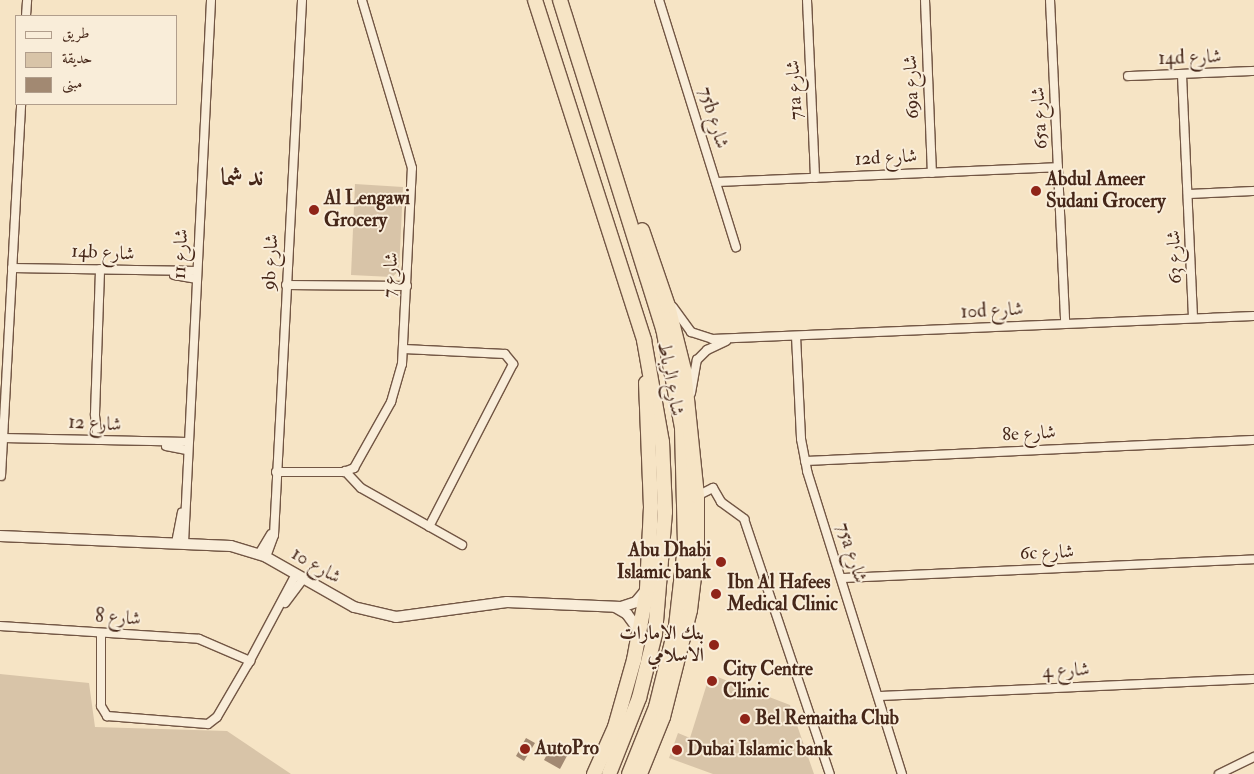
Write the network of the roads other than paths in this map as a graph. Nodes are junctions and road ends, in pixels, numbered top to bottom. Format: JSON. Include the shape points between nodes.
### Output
{"nodes":[{"id":1,"x":26,"y":0,"type":"edge"},
{"id":2,"x":211,"y":0,"type":"edge"},
{"id":3,"x":302,"y":0,"type":"edge"},
{"id":4,"x":362,"y":0,"type":"edge"},
{"id":5,"x":535,"y":0,"type":"edge"},
{"id":6,"x":560,"y":0,"type":"edge"},
{"id":7,"x":659,"y":0,"type":"edge"},
{"id":8,"x":807,"y":0,"type":"edge"},
{"id":9,"x":925,"y":0,"type":"edge"},
{"id":10,"x":1050,"y":0,"type":"edge"},
{"id":11,"x":26,"y":15,"type":"edge"},
{"id":12,"x":1254,"y":71,"type":"edge"},
{"id":13,"x":1182,"y":75,"type":"junction"},
{"id":14,"x":1128,"y":76,"type":"dead end"},
{"id":15,"x":21,"y":105,"type":"edge"},
{"id":16,"x":603,"y":137,"type":"junction"},
{"id":17,"x":1058,"y":166,"type":"junction"},
{"id":18,"x":932,"y":172,"type":"junction"},
{"id":19,"x":815,"y":178,"type":"junction"},
{"id":20,"x":716,"y":182,"type":"junction"},
{"id":21,"x":1254,"y":191,"type":"edge"},
{"id":22,"x":1188,"y":194,"type":"junction"},
{"id":23,"x":736,"y":246,"type":"dead end"},
{"id":24,"x":12,"y":264,"type":"junction"},
{"id":25,"x":103,"y":269,"type":"junction"},
{"id":26,"x":657,"y":274,"type":"junction"},
{"id":27,"x":196,"y":275,"type":"junction"},
{"id":28,"x":287,"y":282,"type":"junction"},
{"id":29,"x":407,"y":289,"type":"junction"},
{"id":30,"x":1254,"y":316,"type":"edge"},
{"id":31,"x":1193,"y":318,"type":"junction"},
{"id":32,"x":1065,"y":323,"type":"junction"},
{"id":33,"x":796,"y":336,"type":"junction"},
{"id":34,"x":732,"y":339,"type":"junction"},
{"id":35,"x":644,"y":340,"type":"junction"},
{"id":36,"x":404,"y":349,"type":"junction"},
{"id":37,"x":690,"y":403,"type":"junction"},
{"id":38,"x":3,"y":435,"type":"junction"},
{"id":39,"x":94,"y":440,"type":"junction"},
{"id":40,"x":1254,"y":440,"type":"edge"},
{"id":41,"x":187,"y":446,"type":"junction"},
{"id":42,"x":805,"y":461,"type":"junction"},
{"id":43,"x":354,"y":468,"type":"junction"},
{"id":44,"x":276,"y":469,"type":"junction"},
{"id":45,"x":346,"y":471,"type":"junction"},
{"id":46,"x":1,"y":476,"type":"edge"},
{"id":47,"x":361,"y":488,"type":"junction"},
{"id":48,"x":698,"y":496,"type":"junction"},
{"id":49,"x":429,"y":526,"type":"junction"},
{"id":50,"x":0,"y":536,"type":"edge"},
{"id":51,"x":180,"y":543,"type":"junction"},
{"id":52,"x":462,"y":545,"type":"dead end"},
{"id":53,"x":262,"y":556,"type":"junction"},
{"id":54,"x":1254,"y":559,"type":"edge"},
{"id":55,"x":299,"y":576,"type":"junction"},
{"id":56,"x":842,"y":578,"type":"junction"},
{"id":57,"x":647,"y":589,"type":"junction"},
{"id":58,"x":614,"y":606,"type":"junction"},
{"id":59,"x":0,"y":626,"type":"edge"},
{"id":60,"x":640,"y":632,"type":"junction"},
{"id":61,"x":104,"y":633,"type":"junction"},
{"id":62,"x":248,"y":664,"type":"junction"},
{"id":63,"x":1254,"y":679,"type":"edge"},
{"id":64,"x":879,"y":696,"type":"junction"},
{"id":65,"x":1254,"y":757,"type":"edge"},
{"id":66,"x":594,"y":774,"type":"edge"},
{"id":67,"x":609,"y":774,"type":"edge"},
{"id":68,"x":629,"y":774,"type":"edge"},
{"id":69,"x":640,"y":774,"type":"edge"},
{"id":70,"x":830,"y":774,"type":"edge"},
{"id":71,"x":902,"y":774,"type":"edge"},
{"id":72,"x":1219,"y":774,"type":"edge"}],
"edges":[{"from":1,"to":11,"type":"street"},
{"from":2,"to":27,"type":"street","name":"شارع 11"},
{"from":3,"to":28,"type":"street","name":"9b شارع"},
{"from":4,"to":29,"type":"street","name":"شارع 7","via":[[411,160]]},
{"from":5,"to":35,"type":"highway","name":"شارع الرباط"},
{"from":6,"to":16,"type":"highway","name":"شارع الرباط"},
{"from":7,"to":20,"type":"street","name":"75b شارع"},
{"from":8,"to":19,"type":"street","name":"71a شارع"},
{"from":9,"to":18,"type":"street","name":"69a شارع"},
{"from":10,"to":17,"type":"street","name":"65a شارع"},
{"from":12,"to":13,"type":"street","name":"14d شارع"},
{"from":13,"to":14,"type":"street","name":"14d شارع"},
{"from":13,"to":22,"type":"street","name":"شارع 63"},
{"from":15,"to":24,"type":"street"},
{"from":16,"to":26,"type":"highway"},
{"from":16,"to":68,"type":"highway","name":"شارع الرباط","via":[[673,370],[682,428],[686,502],[676,626],[656,707]]},
{"from":17,"to":18,"type":"street","name":"12d شارع"},
{"from":17,"to":32,"type":"street","name":"65a شارع"},
{"from":18,"to":19,"type":"street","name":"12d شارع"},
{"from":19,"to":20,"type":"street","name":"12d شارع"},
{"from":20,"to":23,"type":"street","name":"75b شارع"},
{"from":21,"to":22,"type":"street"},
{"from":22,"to":31,"type":"street","name":"شارع 63"},
{"from":24,"to":25,"type":"street","name":"14b شارع"},
{"from":24,"to":38,"type":"street"},
{"from":25,"to":27,"type":"street","name":"14b شارع"},
{"from":25,"to":39,"type":"street"},
{"from":26,"to":34,"type":"street","name":"10d شارع","via":[[678,315],[691,332],[704,338]]},
{"from":26,"to":37,"type":"highway","via":[[677,338]]},
{"from":27,"to":41,"type":"street","name":"شارع 11"},
{"from":28,"to":29,"type":"street"},
{"from":28,"to":44,"type":"street","name":"9b شارع"},
{"from":29,"to":36,"type":"street","name":"شارع 7"},
{"from":30,"to":31,"type":"street","name":"10d شارع"},
{"from":31,"to":32,"type":"street","name":"10d شارع"},
{"from":32,"to":33,"type":"street","name":"10d شارع"},
{"from":33,"to":34,"type":"street","name":"10d شارع"},
{"from":33,"to":42,"type":"street","name":"75a شارع"},
{"from":34,"to":37,"type":"street","name":"10d شارع","via":[[707,350],[697,360]]},
{"from":35,"to":57,"type":"highway","via":[[651,506]]},
{"from":35,"to":67,"type":"highway","name":"شارع الرباط","via":[[662,451],[661,583],[646,677]]},
{"from":36,"to":43,"type":"street","name":"شارع 7","via":[[391,402]]},
{"from":36,"to":49,"type":"street","via":[[505,354],[513,361]]},
{"from":37,"to":48,"type":"highway"},
{"from":38,"to":39,"type":"street","name":"شارع 12"},
{"from":38,"to":46,"type":"street"},
{"from":39,"to":41,"type":"street","name":"شارع 12"},
{"from":40,"to":42,"type":"street","name":"8e شارع"},
{"from":41,"to":51,"type":"street","name":"شارع 11"},
{"from":42,"to":56,"type":"street","name":"75a شارع"},
{"from":43,"to":45,"type":"street"},
{"from":43,"to":47,"type":"street"},
{"from":44,"to":45,"type":"street"},
{"from":44,"to":53,"type":"street","name":"9b شارع","via":[[273,525]]},
{"from":45,"to":47,"type":"street"},
{"from":47,"to":49,"type":"street"},
{"from":48,"to":69,"type":"highway","via":[[697,552],[690,610],[663,717]]},
{"from":48,"to":70,"type":"street","via":[[713,488],[721,502],[744,519]]},
{"from":49,"to":52,"type":"street"},
{"from":50,"to":51,"type":"street","name":"شارع 10"},
{"from":51,"to":53,"type":"street","name":"شارع 10","via":[[231,546]]},
{"from":53,"to":55,"type":"street","name":"شارع 10"},
{"from":54,"to":56,"type":"street","name":"6c شارع"},
{"from":55,"to":58,"type":"street","name":"شارع 10","via":[[354,607],[396,617],[507,602]]},
{"from":55,"to":62,"type":"street"},
{"from":56,"to":64,"type":"street","name":"75a شارع"},
{"from":57,"to":58,"type":"street","name":"شارع 10","via":[[636,602]]},
{"from":57,"to":60,"type":"highway"},
{"from":58,"to":60,"type":"street","via":[[627,614]]},
{"from":59,"to":61,"type":"street","name":"شارع 8"},
{"from":60,"to":66,"type":"highway","via":[[615,727]]},
{"from":61,"to":62,"type":"street","name":"شارع 8","via":[[199,639],[231,651]]},
{"from":61,"to":62,"type":"street","via":[[101,706],[110,718],[202,725],[217,717]]},
{"from":63,"to":64,"type":"street","name":"شارع 4"},
{"from":64,"to":71,"type":"street","name":"75a شارع"},
{"from":65,"to":72,"type":"street"}]}
